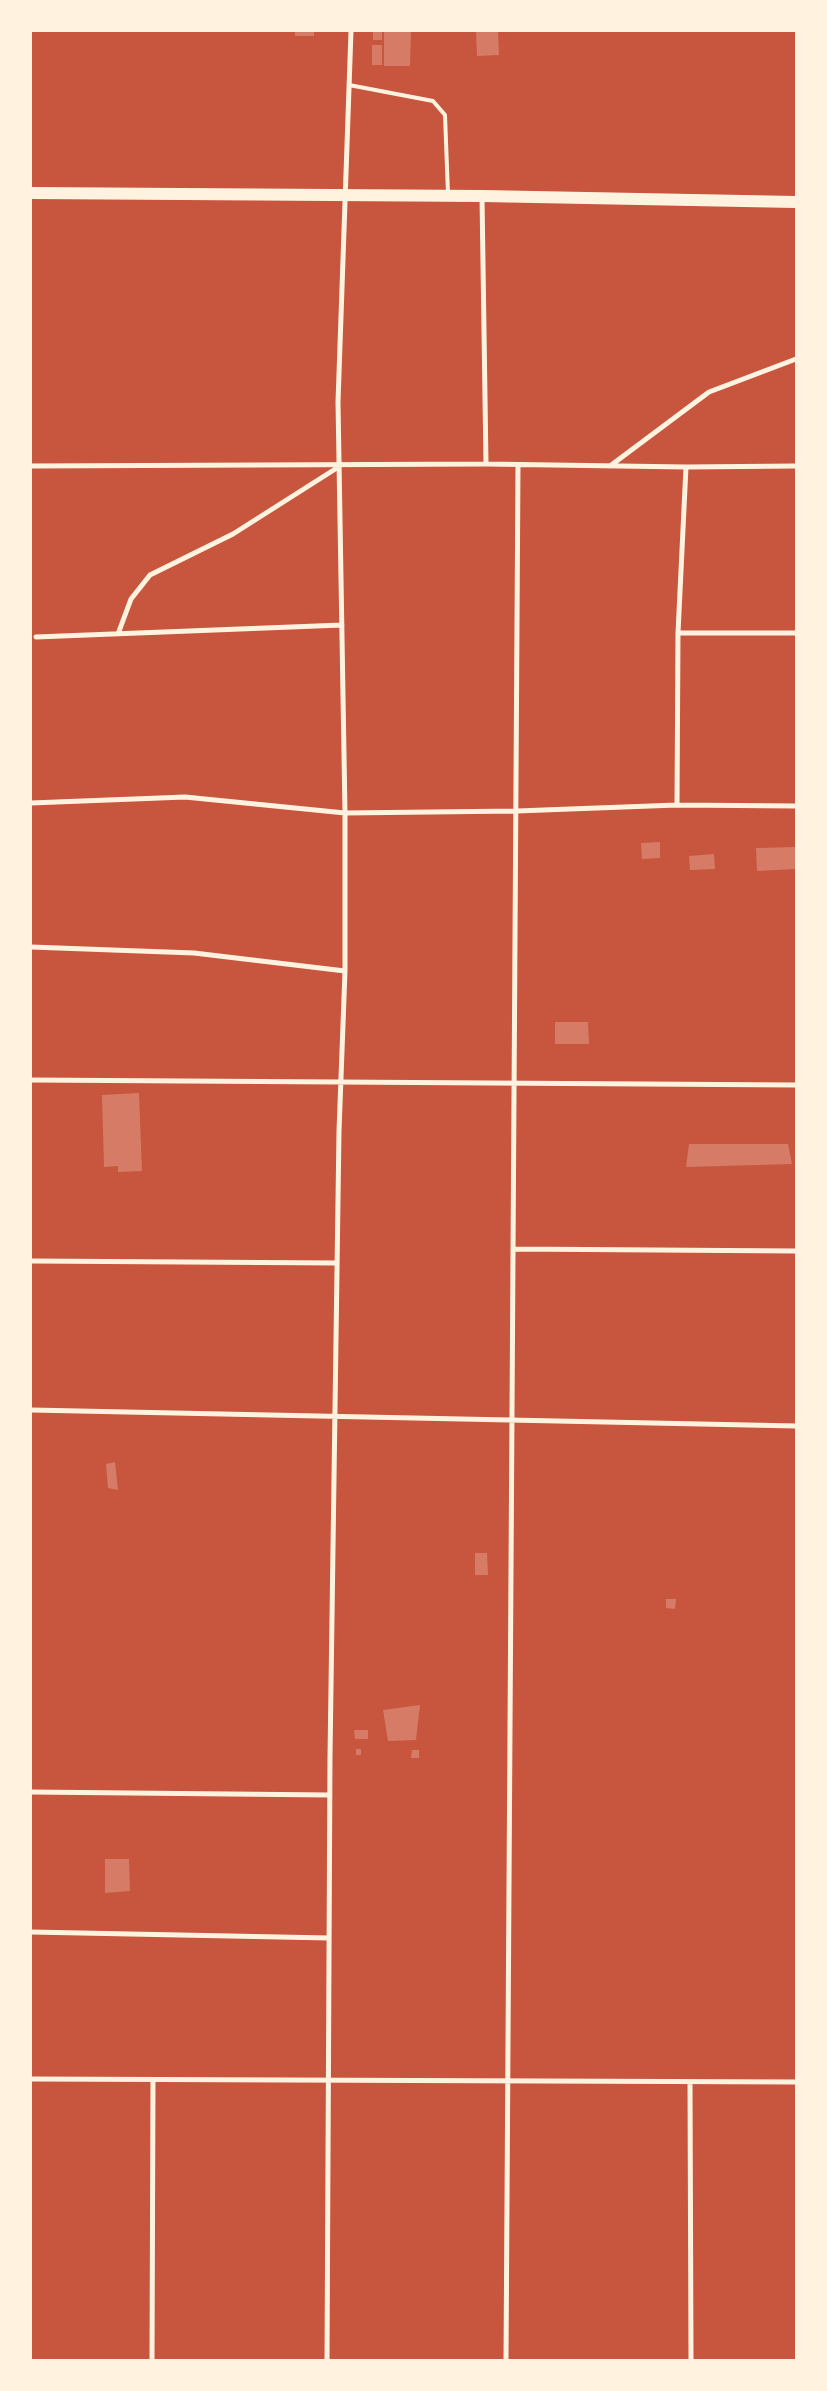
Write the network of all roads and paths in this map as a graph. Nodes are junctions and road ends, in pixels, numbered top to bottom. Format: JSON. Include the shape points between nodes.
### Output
{"nodes":[{"id":1,"x":351,"y":31,"type":"edge"},
{"id":2,"x":349,"y":85,"type":"junction"},
{"id":3,"x":31,"y":193,"type":"edge"},
{"id":4,"x":346,"y":196,"type":"junction"},
{"id":5,"x":448,"y":196,"type":"junction"},
{"id":6,"x":482,"y":196,"type":"junction"},
{"id":7,"x":796,"y":202,"type":"edge"},
{"id":8,"x":796,"y":359,"type":"edge"},
{"id":9,"x":486,"y":464,"type":"junction"},
{"id":10,"x":518,"y":465,"type":"junction"},
{"id":11,"x":31,"y":466,"type":"edge"},
{"id":12,"x":340,"y":466,"type":"junction"},
{"id":13,"x":610,"y":466,"type":"junction"},
{"id":14,"x":796,"y":466,"type":"edge"},
{"id":15,"x":686,"y":467,"type":"junction"},
{"id":16,"x":342,"y":625,"type":"junction"},
{"id":17,"x":678,"y":633,"type":"junction"},
{"id":18,"x":796,"y":633,"type":"edge"},
{"id":19,"x":118,"y":634,"type":"junction"},
{"id":20,"x":36,"y":637,"type":"dead end"},
{"id":21,"x":31,"y":802,"type":"edge"},
{"id":22,"x":677,"y":805,"type":"junction"},
{"id":23,"x":796,"y":806,"type":"edge"},
{"id":24,"x":517,"y":811,"type":"junction"},
{"id":25,"x":345,"y":813,"type":"junction"},
{"id":26,"x":31,"y":948,"type":"edge"},
{"id":27,"x":345,"y":972,"type":"junction"},
{"id":28,"x":31,"y":1080,"type":"edge"},
{"id":29,"x":340,"y":1082,"type":"junction"},
{"id":30,"x":515,"y":1083,"type":"junction"},
{"id":31,"x":796,"y":1085,"type":"edge"},
{"id":32,"x":514,"y":1250,"type":"junction"},
{"id":33,"x":796,"y":1251,"type":"edge"},
{"id":34,"x":31,"y":1261,"type":"edge"},
{"id":35,"x":337,"y":1263,"type":"junction"},
{"id":36,"x":31,"y":1410,"type":"edge"},
{"id":37,"x":335,"y":1416,"type":"junction"},
{"id":38,"x":512,"y":1420,"type":"junction"},
{"id":39,"x":796,"y":1426,"type":"edge"},
{"id":40,"x":31,"y":1792,"type":"edge"},
{"id":41,"x":330,"y":1795,"type":"junction"},
{"id":42,"x":31,"y":1932,"type":"edge"},
{"id":43,"x":329,"y":1938,"type":"junction"},
{"id":44,"x":31,"y":2079,"type":"edge"},
{"id":45,"x":153,"y":2080,"type":"junction"},
{"id":46,"x":328,"y":2081,"type":"junction"},
{"id":47,"x":508,"y":2082,"type":"junction"},
{"id":48,"x":690,"y":2082,"type":"junction"},
{"id":49,"x":796,"y":2082,"type":"edge"},
{"id":50,"x":152,"y":2360,"type":"edge"},
{"id":51,"x":327,"y":2360,"type":"edge"},
{"id":52,"x":506,"y":2360,"type":"edge"},
{"id":53,"x":691,"y":2360,"type":"edge"}],
"edges":[{"from":1,"to":2,"type":"street"},
{"from":2,"to":4,"type":"street"},
{"from":2,"to":5,"type":"lane","via":[[433,102],[439,106],[444,114]]},
{"from":3,"to":4,"type":"main road"},
{"from":4,"to":5,"type":"main road"},
{"from":4,"to":12,"type":"street","via":[[338,402]]},
{"from":5,"to":6,"type":"main road"},
{"from":6,"to":7,"type":"main road"},
{"from":6,"to":9,"type":"street"},
{"from":8,"to":13,"type":"street","via":[[708,392]]},
{"from":9,"to":10,"type":"street"},
{"from":9,"to":12,"type":"street"},
{"from":10,"to":13,"type":"street"},
{"from":10,"to":24,"type":"street"},
{"from":11,"to":12,"type":"street"},
{"from":12,"to":16,"type":"street"},
{"from":12,"to":19,"type":"street","via":[[234,534],[150,575],[131,599]]},
{"from":13,"to":15,"type":"street"},
{"from":14,"to":15,"type":"street"},
{"from":15,"to":17,"type":"street"},
{"from":16,"to":19,"type":"street"},
{"from":16,"to":25,"type":"street"},
{"from":17,"to":18,"type":"street"},
{"from":17,"to":22,"type":"street"},
{"from":19,"to":20,"type":"street"},
{"from":21,"to":25,"type":"street","via":[[185,797]]},
{"from":22,"to":23,"type":"street"},
{"from":22,"to":24,"type":"street"},
{"from":24,"to":25,"type":"street"},
{"from":24,"to":30,"type":"street"},
{"from":25,"to":27,"type":"street"},
{"from":26,"to":27,"type":"street","via":[[194,953]]},
{"from":27,"to":29,"type":"street"},
{"from":28,"to":29,"type":"street"},
{"from":29,"to":30,"type":"street"},
{"from":29,"to":35,"type":"street"},
{"from":30,"to":31,"type":"street"},
{"from":30,"to":32,"type":"street"},
{"from":32,"to":33,"type":"street"},
{"from":32,"to":38,"type":"street"},
{"from":34,"to":35,"type":"street"},
{"from":35,"to":37,"type":"street"},
{"from":36,"to":37,"type":"street"},
{"from":37,"to":38,"type":"street"},
{"from":37,"to":41,"type":"street"},
{"from":38,"to":39,"type":"street"},
{"from":38,"to":47,"type":"street"},
{"from":40,"to":41,"type":"street"},
{"from":41,"to":43,"type":"street"},
{"from":42,"to":43,"type":"street"},
{"from":43,"to":46,"type":"street"},
{"from":44,"to":45,"type":"street"},
{"from":45,"to":46,"type":"street"},
{"from":45,"to":50,"type":"street"},
{"from":46,"to":47,"type":"street"},
{"from":46,"to":51,"type":"street"},
{"from":47,"to":48,"type":"street"},
{"from":47,"to":52,"type":"street"},
{"from":48,"to":49,"type":"street"},
{"from":48,"to":53,"type":"street"}]}
